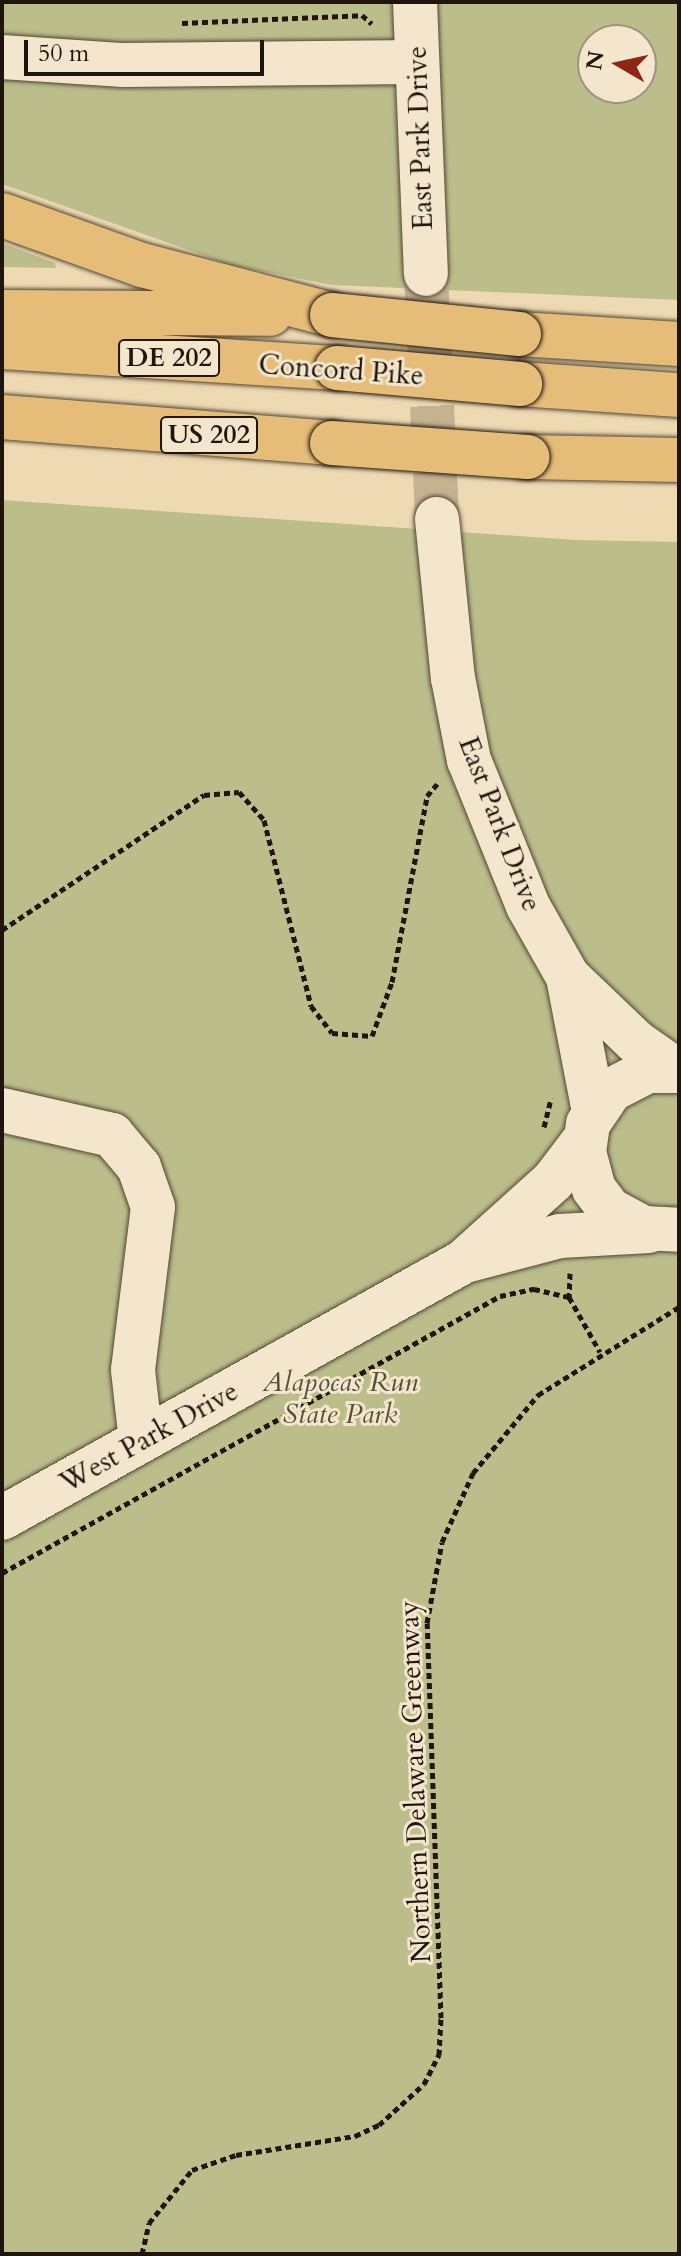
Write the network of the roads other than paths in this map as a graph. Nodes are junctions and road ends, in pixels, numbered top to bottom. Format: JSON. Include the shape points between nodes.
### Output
{"nodes":[{"id":1,"x":415,"y":2,"type":"edge"},
{"id":2,"x":2,"y":57,"type":"edge"},
{"id":3,"x":416,"y":62,"type":"junction"},
{"id":4,"x":2,"y":215,"type":"edge"},
{"id":5,"x":426,"y":274,"type":"tunnel mouth"},
{"id":6,"x":2,"y":312,"type":"edge"},
{"id":7,"x":332,"y":315,"type":"junction"},
{"id":8,"x":679,"y":344,"type":"edge"},
{"id":9,"x":2,"y":347,"type":"edge"},
{"id":10,"x":679,"y":395,"type":"edge"},
{"id":11,"x":2,"y":417,"type":"edge"},
{"id":12,"x":2,"y":427,"type":"edge"},
{"id":13,"x":86,"y":427,"type":"junction"},
{"id":14,"x":679,"y":460,"type":"edge"},
{"id":15,"x":437,"y":519,"type":"tunnel mouth"},
{"id":16,"x":568,"y":977,"type":"junction"},
{"id":17,"x":677,"y":1071,"type":"edge"},
{"id":18,"x":2,"y":1110,"type":"edge"},
{"id":19,"x":589,"y":1125,"type":"junction"},
{"id":20,"x":668,"y":1230,"type":"edge"},
{"id":21,"x":463,"y":1262,"type":"junction"},
{"id":22,"x":141,"y":1441,"type":"junction"},
{"id":23,"x":2,"y":1518,"type":"edge"}],
"edges":[{"from":1,"to":3,"type":"street","name":"East Park Drive"},
{"from":2,"to":3,"type":"street","via":[[124,65]]},
{"from":3,"to":5,"type":"street","name":"East Park Drive"},
{"from":4,"to":7,"type":"main road","via":[[142,265]]},
{"from":6,"to":7,"type":"main road"},
{"from":7,"to":8,"type":"main road","bridge":true},
{"from":9,"to":10,"type":"main road","name":"Concord Pike","number":"DE 202","bridge":true},
{"from":11,"to":13,"type":"main road","number":"US 202"},
{"from":12,"to":13,"type":"main road"},
{"from":13,"to":14,"type":"main road","number":"US 202","bridge":true,"via":[[527,457]]},
{"from":15,"to":16,"type":"street","name":"East Park Drive","via":[[453,678],[469,760],[528,906]]},
{"from":16,"to":17,"type":"street","name":"East Park Drive","via":[[636,1042]]},
{"from":16,"to":19,"type":"street","name":"East Park Drive"},
{"from":17,"to":19,"type":"street","name":"West Park Drive","via":[[635,1075],[611,1090]]},
{"from":18,"to":22,"type":"street","via":[[112,1135],[139,1167],[153,1207],[133,1370]]},
{"from":19,"to":20,"type":"street","name":"East Park Drive","via":[[588,1177],[601,1200],[632,1224]]},
{"from":19,"to":21,"type":"street","name":"West Park Drive","via":[[553,1181]]},
{"from":20,"to":21,"type":"street","name":"West Park Drive","via":[[560,1236]]},
{"from":21,"to":22,"type":"street","name":"West Park Drive"},
{"from":22,"to":23,"type":"street","name":"West Park Drive"}]}
